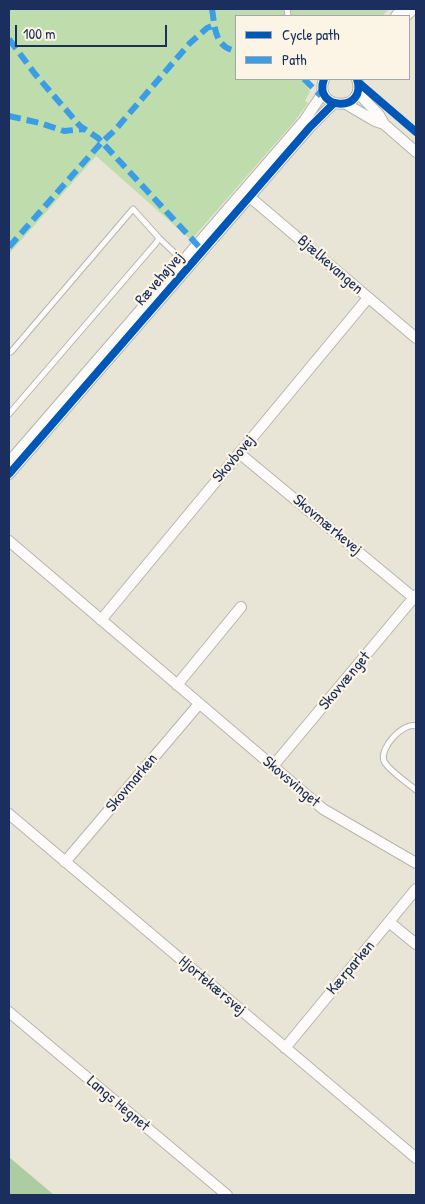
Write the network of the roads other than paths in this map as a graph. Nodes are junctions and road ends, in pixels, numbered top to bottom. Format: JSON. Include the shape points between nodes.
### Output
{"nodes":[{"id":1,"x":323,"y":80,"type":"edge"},
{"id":2,"x":358,"y":80,"type":"edge"},
{"id":3,"x":323,"y":93,"type":"junction"},
{"id":4,"x":358,"y":93,"type":"junction"},
{"id":5,"x":334,"y":104,"type":"junction"},
{"id":6,"x":346,"y":104,"type":"junction"},
{"id":7,"x":384,"y":124,"type":"junction"},
{"id":8,"x":416,"y":152,"type":"edge"},
{"id":9,"x":247,"y":194,"type":"junction"},
{"id":10,"x":159,"y":238,"type":"junction"},
{"id":11,"x":183,"y":261,"type":"junction"},
{"id":12,"x":368,"y":298,"type":"junction"},
{"id":13,"x":416,"y":338,"type":"edge"},
{"id":14,"x":9,"y":352,"type":"edge"},
{"id":15,"x":9,"y":414,"type":"edge"},
{"id":16,"x":239,"y":453,"type":"junction"},
{"id":17,"x":9,"y":462,"type":"edge"},
{"id":18,"x":9,"y":474,"type":"edge"},
{"id":19,"x":9,"y":541,"type":"edge"},
{"id":20,"x":415,"y":596,"type":"edge"},
{"id":21,"x":241,"y":607,"type":"dead end"},
{"id":22,"x":101,"y":620,"type":"junction"},
{"id":23,"x":177,"y":685,"type":"junction"},
{"id":24,"x":199,"y":704,"type":"junction"},
{"id":25,"x":416,"y":726,"type":"edge"},
{"id":26,"x":273,"y":766,"type":"junction"},
{"id":27,"x":416,"y":790,"type":"edge"},
{"id":28,"x":9,"y":814,"type":"edge"},
{"id":29,"x":65,"y":862,"type":"junction"},
{"id":30,"x":416,"y":863,"type":"edge"},
{"id":31,"x":416,"y":889,"type":"edge"},
{"id":32,"x":389,"y":922,"type":"junction"},
{"id":33,"x":416,"y":944,"type":"edge"},
{"id":34,"x":9,"y":1012,"type":"edge"},
{"id":35,"x":285,"y":1048,"type":"junction"},
{"id":36,"x":416,"y":1158,"type":"edge"},
{"id":37,"x":227,"y":1195,"type":"edge"}],
"edges":[{"from":1,"to":3,"type":"street"},
{"from":2,"to":4,"type":"street"},
{"from":3,"to":5,"type":"street"},
{"from":3,"to":9,"type":"street","name":"Rævehøjvej"},
{"from":4,"to":6,"type":"street"},
{"from":4,"to":7,"type":"street"},
{"from":5,"to":6,"type":"street"},
{"from":5,"to":9,"type":"street","name":"Rævehøjvej"},
{"from":6,"to":7,"type":"street"},
{"from":7,"to":8,"type":"street"},
{"from":9,"to":11,"type":"street","name":"Rævehøjvej"},
{"from":9,"to":12,"type":"street","name":"Bjælkevangen"},
{"from":9,"to":18,"type":"street","name":"Rævehøjvej"},
{"from":10,"to":11,"type":"lane"},
{"from":10,"to":14,"type":"lane","via":[[134,210]]},
{"from":10,"to":15,"type":"lane"},
{"from":11,"to":17,"type":"street","name":"Rævehøjvej"},
{"from":12,"to":13,"type":"street","name":"Bjælkevangen"},
{"from":12,"to":16,"type":"street","name":"Skovbovej"},
{"from":16,"to":20,"type":"street","name":"Skovmærkevej"},
{"from":16,"to":22,"type":"street","name":"Skovbovej"},
{"from":19,"to":22,"type":"street","name":"Skovsvinget"},
{"from":20,"to":26,"type":"street","name":"Skovvænget"},
{"from":21,"to":23,"type":"street"},
{"from":22,"to":23,"type":"street","name":"Skovsvinget"},
{"from":23,"to":24,"type":"street","name":"Skovsvinget"},
{"from":24,"to":26,"type":"street","name":"Skovsvinget"},
{"from":24,"to":29,"type":"street","name":"Skovmarken"},
{"from":25,"to":27,"type":"lane","via":[[408,725],[401,729],[383,756],[388,766]]},
{"from":26,"to":30,"type":"street","name":"Skovsvinget","via":[[334,816]]},
{"from":28,"to":29,"type":"street","name":"Hjortekærsvej"},
{"from":29,"to":35,"type":"street","name":"Hjortekærsvej"},
{"from":31,"to":32,"type":"street","name":"Kærparken"},
{"from":32,"to":33,"type":"street"},
{"from":32,"to":35,"type":"street","name":"Kærparken"},
{"from":34,"to":37,"type":"street","name":"Langs Hegnet"},
{"from":35,"to":36,"type":"street","name":"Hjortekærsvej"}]}
